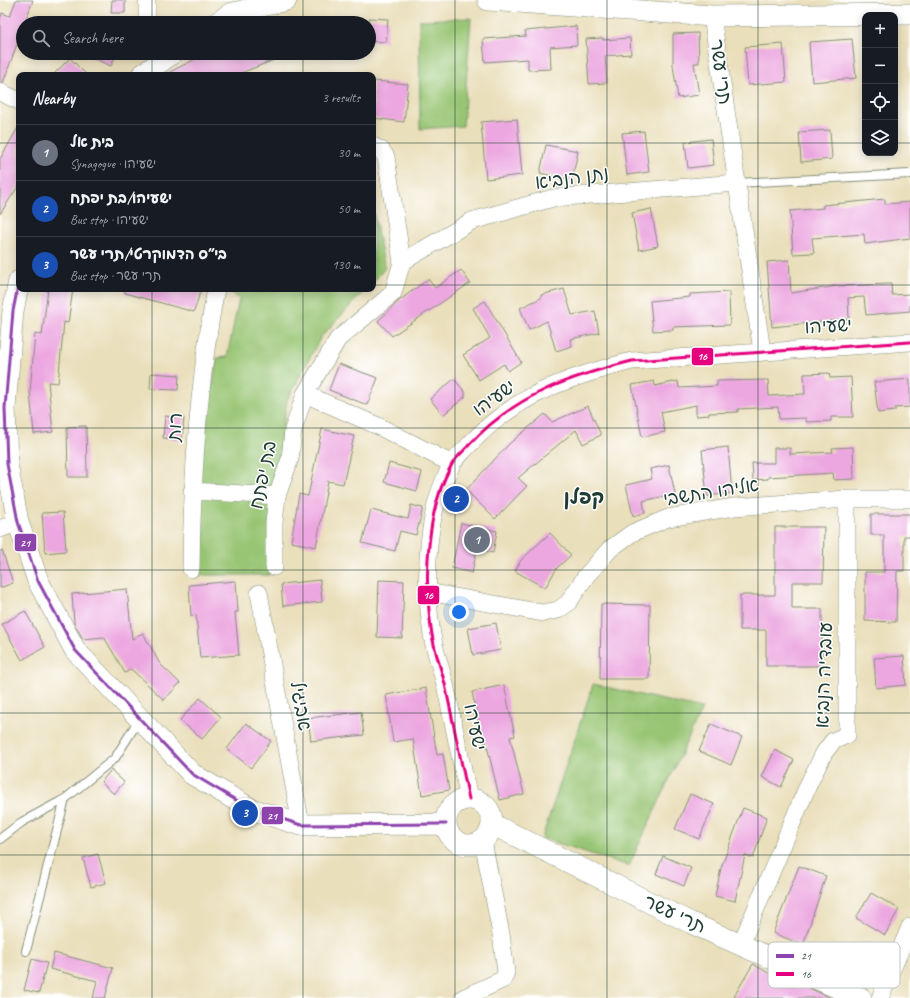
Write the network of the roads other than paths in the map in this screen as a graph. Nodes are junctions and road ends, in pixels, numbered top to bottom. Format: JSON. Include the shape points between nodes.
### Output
{"nodes":[{"id":1,"x":147,"y":0,"type":"edge"},
{"id":2,"x":286,"y":0,"type":"edge"},
{"id":3,"x":488,"y":0,"type":"edge"},
{"id":4,"x":910,"y":14,"type":"edge"},
{"id":5,"x":147,"y":16,"type":"edge"},
{"id":6,"x":227,"y":16,"type":"edge"},
{"id":7,"x":712,"y":16,"type":"junction"},
{"id":8,"x":0,"y":92,"type":"edge"},
{"id":9,"x":16,"y":100,"type":"edge"},
{"id":10,"x":376,"y":148,"type":"edge"},
{"id":11,"x":910,"y":174,"type":"edge"},
{"id":12,"x":737,"y":183,"type":"junction"},
{"id":13,"x":402,"y":262,"type":"junction"},
{"id":14,"x":17,"y":292,"type":"edge"},
{"id":15,"x":216,"y":292,"type":"edge"},
{"id":16,"x":910,"y":342,"type":"edge"},
{"id":17,"x":762,"y":351,"type":"junction"},
{"id":18,"x":305,"y":394,"type":"junction"},
{"id":19,"x":2,"y":408,"type":"edge"},
{"id":20,"x":452,"y":464,"type":"junction"},
{"id":21,"x":192,"y":492,"type":"junction"},
{"id":22,"x":277,"y":496,"type":"junction"},
{"id":23,"x":847,"y":499,"type":"junction"},
{"id":24,"x":910,"y":499,"type":"edge"},
{"id":25,"x":9,"y":526,"type":"edge"},
{"id":26,"x":274,"y":567,"type":"dead end"},
{"id":27,"x":191,"y":569,"type":"dead end"},
{"id":28,"x":428,"y":592,"type":"junction"},
{"id":29,"x":259,"y":594,"type":"dead end"},
{"id":30,"x":140,"y":717,"type":"junction"},
{"id":31,"x":65,"y":799,"type":"junction"},
{"id":32,"x":469,"y":799,"type":"junction"},
{"id":33,"x":446,"y":824,"type":"junction"},
{"id":34,"x":301,"y":825,"type":"junction"},
{"id":35,"x":487,"y":832,"type":"junction"},
{"id":36,"x":0,"y":839,"type":"edge"},
{"id":37,"x":910,"y":927,"type":"edge"},
{"id":38,"x":741,"y":944,"type":"junction"},
{"id":39,"x":26,"y":951,"type":"dead end"},
{"id":40,"x":900,"y":951,"type":"edge"},
{"id":41,"x":768,"y":956,"type":"edge"},
{"id":42,"x":839,"y":988,"type":"edge"},
{"id":43,"x":884,"y":988,"type":"edge"},
{"id":44,"x":463,"y":998,"type":"edge"},
{"id":45,"x":861,"y":998,"type":"edge"},
{"id":46,"x":880,"y":998,"type":"edge"}],
"edges":[{"from":1,"to":5,"type":"street"},
{"from":2,"to":6,"type":"street"},
{"from":3,"to":7,"type":"street","name":"תרי עשר"},
{"from":4,"to":7,"type":"street"},
{"from":7,"to":12,"type":"street","name":"תרי עשר"},
{"from":8,"to":9,"type":"street"},
{"from":10,"to":13,"type":"street","via":[[386,157]]},
{"from":11,"to":12,"type":"lane"},
{"from":12,"to":13,"type":"street","name":"נתן הנביא","via":[[553,198],[472,222]]},
{"from":12,"to":17,"type":"street","name":"תרי עשר"},
{"from":13,"to":18,"type":"street","name":"בת יפתח","via":[[393,293],[338,340]]},
{"from":14,"to":19,"type":"street"},
{"from":15,"to":21,"type":"street","name":"רות","via":[[199,395]]},
{"from":16,"to":17,"type":"street","name":"ישעיהו"},
{"from":17,"to":20,"type":"street","name":"ישעיהו","via":[[632,360],[590,371],[556,384],[519,403],[482,431]]},
{"from":18,"to":20,"type":"street","via":[[378,426]]},
{"from":18,"to":22,"type":"street","name":"בת יפתח","via":[[292,430],[290,458]]},
{"from":19,"to":25,"type":"street"},
{"from":20,"to":28,"type":"street","name":"ישעיהו","via":[[440,489],[433,520],[426,575]]},
{"from":21,"to":22,"type":"street"},
{"from":21,"to":27,"type":"street","name":"רות"},
{"from":22,"to":26,"type":"street","name":"בת יפתח"},
{"from":23,"to":24,"type":"street","name":"אליהו התשבי"},
{"from":23,"to":28,"type":"street","name":"אליהו התשבי","via":[[734,507],[668,518],[632,533],[610,549],[586,576],[568,603],[558,610],[543,613]]},
{"from":23,"to":38,"type":"street","name":"עובדיה הנביא","via":[[847,735],[833,741],[824,753]]},
{"from":25,"to":30,"type":"street","via":[[75,650]]},
{"from":28,"to":32,"type":"street","name":"ישעיהו","via":[[431,629]]},
{"from":29,"to":34,"type":"street","name":"אביגיל"},
{"from":30,"to":31,"type":"lane","via":[[115,758]]},
{"from":30,"to":34,"type":"street","via":[[192,774],[251,810]]},
{"from":31,"to":36,"type":"lane","via":[[22,822]]},
{"from":31,"to":39,"type":"lane"},
{"from":32,"to":33,"type":"street","via":[[454,804],[449,810]]},
{"from":32,"to":35,"type":"street","via":[[482,803],[488,809]]},
{"from":33,"to":34,"type":"street"},
{"from":33,"to":35,"type":"street","via":[[448,832],[459,843],[474,844]]},
{"from":35,"to":38,"type":"street","name":"תרי עשר"},
{"from":35,"to":44,"type":"street","via":[[506,972],[504,979]]},
{"from":37,"to":40,"type":"street"},
{"from":38,"to":41,"type":"street","name":"תרי עשר"},
{"from":42,"to":45,"type":"street","name":"תרי עשר"},
{"from":43,"to":46,"type":"street"}]}
